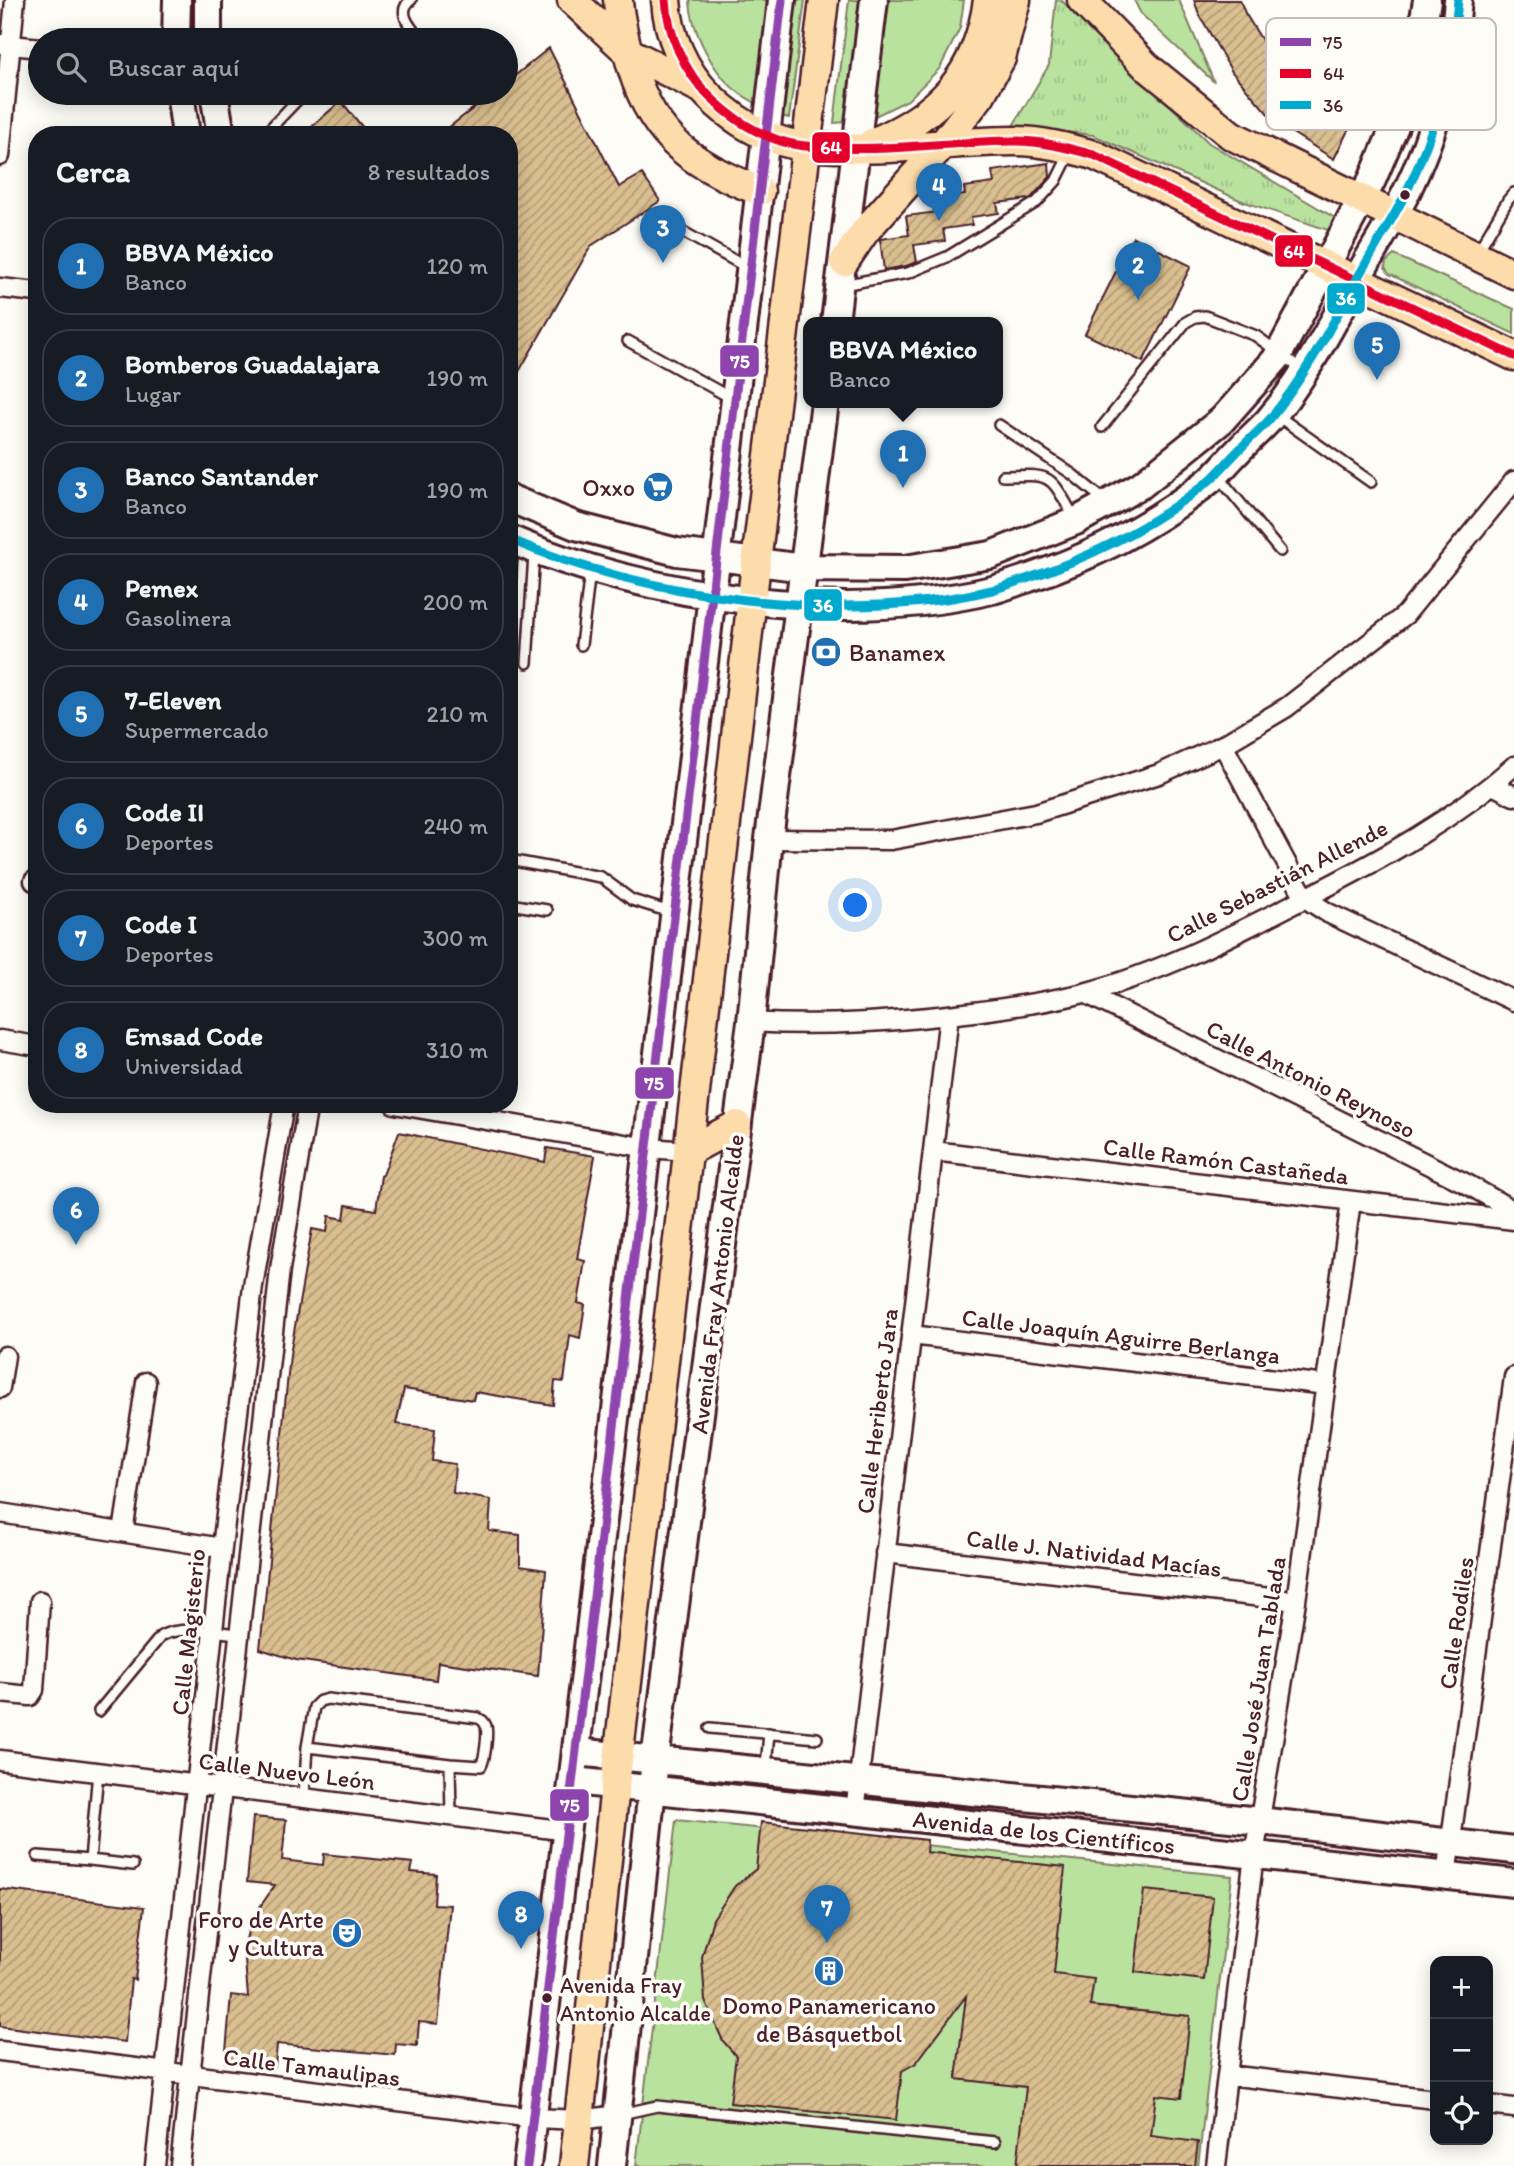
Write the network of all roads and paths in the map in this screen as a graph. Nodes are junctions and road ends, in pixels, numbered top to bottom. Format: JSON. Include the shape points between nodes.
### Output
{"nodes":[{"id":1,"x":15,"y":0,"type":"edge"},
{"id":2,"x":177,"y":0,"type":"edge"},
{"id":3,"x":208,"y":0,"type":"edge"},
{"id":4,"x":411,"y":0,"type":"edge"},
{"id":5,"x":572,"y":0,"type":"edge"},
{"id":6,"x":618,"y":0,"type":"edge"},
{"id":7,"x":666,"y":0,"type":"edge"},
{"id":8,"x":782,"y":0,"type":"edge"},
{"id":9,"x":824,"y":0,"type":"edge"},
{"id":10,"x":874,"y":0,"type":"edge"},
{"id":11,"x":988,"y":0,"type":"edge"},
{"id":12,"x":1016,"y":0,"type":"edge"},
{"id":13,"x":1082,"y":0,"type":"edge"},
{"id":14,"x":1108,"y":0,"type":"edge"},
{"id":15,"x":1427,"y":0,"type":"edge"},
{"id":16,"x":1458,"y":0,"type":"edge"},
{"id":17,"x":1424,"y":18,"type":"edge"},
{"id":18,"x":1456,"y":18,"type":"edge"},
{"id":19,"x":176,"y":28,"type":"edge"},
{"id":20,"x":208,"y":28,"type":"edge"},
{"id":21,"x":412,"y":28,"type":"edge"},
{"id":22,"x":5,"y":44,"type":"edge"},
{"id":23,"x":28,"y":47,"type":"edge"},
{"id":24,"x":628,"y":52,"type":"junction"},
{"id":25,"x":1135,"y":55,"type":"junction"},
{"id":26,"x":701,"y":88,"type":"junction"},
{"id":27,"x":182,"y":105,"type":"edge"},
{"id":28,"x":216,"y":105,"type":"edge"},
{"id":29,"x":293,"y":105,"type":"edge"},
{"id":30,"x":185,"y":126,"type":"edge"},
{"id":31,"x":220,"y":126,"type":"edge"},
{"id":32,"x":273,"y":126,"type":"edge"},
{"id":33,"x":1393,"y":130,"type":"edge"},
{"id":34,"x":1431,"y":130,"type":"edge"},
{"id":35,"x":766,"y":135,"type":"junction"},
{"id":36,"x":942,"y":145,"type":"junction"},
{"id":37,"x":806,"y":147,"type":"junction"},
{"id":38,"x":856,"y":149,"type":"junction"},
{"id":39,"x":1072,"y":149,"type":"junction"},
{"id":40,"x":0,"y":156,"type":"edge"},
{"id":41,"x":760,"y":191,"type":"junction"},
{"id":42,"x":1514,"y":193,"type":"edge"},
{"id":43,"x":1361,"y":200,"type":"junction"},
{"id":44,"x":653,"y":215,"type":"dead end"},
{"id":45,"x":1393,"y":216,"type":"junction"},
{"id":46,"x":1477,"y":254,"type":"junction"},
{"id":47,"x":1326,"y":266,"type":"junction"},
{"id":48,"x":751,"y":269,"type":"junction"},
{"id":49,"x":842,"y":274,"type":"junction"},
{"id":50,"x":1514,"y":274,"type":"edge"},
{"id":51,"x":1357,"y":281,"type":"junction"},
{"id":52,"x":0,"y":288,"type":"edge"},
{"id":53,"x":28,"y":291,"type":"edge"},
{"id":54,"x":836,"y":317,"type":"edge"},
{"id":55,"x":628,"y":341,"type":"dead end"},
{"id":56,"x":1280,"y":352,"type":"junction"},
{"id":57,"x":1514,"y":356,"type":"edge"},
{"id":58,"x":1305,"y":371,"type":"junction"},
{"id":59,"x":735,"y":401,"type":"junction"},
{"id":60,"x":824,"y":408,"type":"edge"},
{"id":61,"x":1274,"y":413,"type":"junction"},
{"id":62,"x":999,"y":425,"type":"dead end"},
{"id":63,"x":1102,"y":426,"type":"dead end"},
{"id":64,"x":1216,"y":474,"type":"junction"},
{"id":65,"x":1003,"y":476,"type":"dead end"},
{"id":66,"x":1514,"y":481,"type":"edge"},
{"id":67,"x":1371,"y":482,"type":"dead end"},
{"id":68,"x":518,"y":502,"type":"edge"},
{"id":69,"x":1108,"y":503,"type":"junction"},
{"id":70,"x":1076,"y":521,"type":"junction"},
{"id":71,"x":519,"y":543,"type":"edge"},
{"id":72,"x":1280,"y":551,"type":"dead end"},
{"id":73,"x":717,"y":558,"type":"junction"},
{"id":74,"x":756,"y":563,"type":"junction"},
{"id":75,"x":804,"y":568,"type":"junction"},
{"id":76,"x":590,"y":569,"type":"junction"},
{"id":77,"x":712,"y":595,"type":"junction"},
{"id":78,"x":751,"y":600,"type":"junction"},
{"id":79,"x":799,"y":605,"type":"junction"},
{"id":80,"x":581,"y":645,"type":"dead end"},
{"id":81,"x":527,"y":663,"type":"dead end"},
{"id":82,"x":1223,"y":745,"type":"junction"},
{"id":83,"x":1514,"y":766,"type":"edge"},
{"id":84,"x":1493,"y":785,"type":"junction"},
{"id":85,"x":1514,"y":796,"type":"edge"},
{"id":86,"x":769,"y":839,"type":"junction"},
{"id":87,"x":518,"y":862,"type":"edge"},
{"id":88,"x":1305,"y":898,"type":"junction"},
{"id":89,"x":518,"y":905,"type":"edge"},
{"id":90,"x":547,"y":910,"type":"dead end"},
{"id":91,"x":675,"y":913,"type":"junction"},
{"id":92,"x":1084,"y":993,"type":"junction"},
{"id":93,"x":1514,"y":1002,"type":"edge"},
{"id":94,"x":948,"y":1015,"type":"junction"},
{"id":95,"x":751,"y":1022,"type":"junction"},
{"id":96,"x":0,"y":1040,"type":"edge"},
{"id":97,"x":28,"y":1044,"type":"edge"},
{"id":98,"x":282,"y":1113,"type":"edge"},
{"id":99,"x":306,"y":1113,"type":"edge"},
{"id":100,"x":446,"y":1113,"type":"edge"},
{"id":101,"x":737,"y":1125,"type":"junction"},
{"id":102,"x":648,"y":1148,"type":"junction"},
{"id":103,"x":688,"y":1151,"type":"junction"},
{"id":104,"x":933,"y":1151,"type":"junction"},
{"id":105,"x":1352,"y":1201,"type":"junction"},
{"id":106,"x":1514,"y":1211,"type":"edge"},
{"id":107,"x":1514,"y":1220,"type":"edge"},
{"id":108,"x":911,"y":1335,"type":"junction"},
{"id":109,"x":5,"y":1356,"type":"dead end"},
{"id":110,"x":1514,"y":1377,"type":"edge"},
{"id":111,"x":146,"y":1382,"type":"dead end"},
{"id":112,"x":1326,"y":1385,"type":"junction"},
{"id":113,"x":0,"y":1388,"type":"edge"},
{"id":114,"x":0,"y":1513,"type":"edge"},
{"id":115,"x":124,"y":1532,"type":"junction"},
{"id":116,"x":222,"y":1548,"type":"junction"},
{"id":117,"x":886,"y":1553,"type":"junction"},
{"id":118,"x":40,"y":1601,"type":"dead end"},
{"id":119,"x":1296,"y":1601,"type":"junction"},
{"id":120,"x":213,"y":1632,"type":"junction"},
{"id":121,"x":238,"y":1634,"type":"junction"},
{"id":122,"x":0,"y":1693,"type":"edge"},
{"id":123,"x":99,"y":1711,"type":"dead end"},
{"id":124,"x":710,"y":1728,"type":"dead end"},
{"id":125,"x":769,"y":1733,"type":"junction"},
{"id":126,"x":817,"y":1738,"type":"dead end"},
{"id":127,"x":307,"y":1747,"type":"junction"},
{"id":128,"x":577,"y":1752,"type":"junction"},
{"id":129,"x":618,"y":1756,"type":"junction"},
{"id":130,"x":0,"y":1760,"type":"edge"},
{"id":131,"x":656,"y":1760,"type":"junction"},
{"id":132,"x":450,"y":1764,"type":"junction"},
{"id":133,"x":99,"y":1772,"type":"junction"},
{"id":134,"x":766,"y":1772,"type":"junction"},
{"id":135,"x":573,"y":1781,"type":"junction"},
{"id":136,"x":858,"y":1782,"type":"junction"},
{"id":137,"x":196,"y":1784,"type":"junction"},
{"id":138,"x":615,"y":1786,"type":"junction"},
{"id":139,"x":222,"y":1787,"type":"junction"},
{"id":140,"x":653,"y":1789,"type":"junction"},
{"id":141,"x":304,"y":1797,"type":"junction"},
{"id":142,"x":855,"y":1812,"type":"junction"},
{"id":143,"x":451,"y":1817,"type":"junction"},
{"id":144,"x":1260,"y":1821,"type":"junction"},
{"id":145,"x":568,"y":1831,"type":"junction"},
{"id":146,"x":1450,"y":1843,"type":"junction"},
{"id":147,"x":1514,"y":1850,"type":"edge"},
{"id":148,"x":1254,"y":1855,"type":"junction"},
{"id":149,"x":38,"y":1856,"type":"dead end"},
{"id":150,"x":90,"y":1860,"type":"junction"},
{"id":151,"x":133,"y":1865,"type":"dead end"},
{"id":152,"x":1446,"y":1876,"type":"junction"},
{"id":153,"x":1514,"y":1883,"type":"edge"},
{"id":154,"x":0,"y":2052,"type":"edge"},
{"id":155,"x":166,"y":2073,"type":"junction"},
{"id":156,"x":1227,"y":2075,"type":"junction"},
{"id":157,"x":190,"y":2077,"type":"junction"},
{"id":158,"x":1430,"y":2098,"type":"edge"},
{"id":159,"x":1493,"y":2106,"type":"edge"},
{"id":160,"x":1514,"y":2108,"type":"edge"},
{"id":161,"x":618,"y":2115,"type":"junction"},
{"id":162,"x":533,"y":2118,"type":"junction"},
{"id":163,"x":580,"y":2120,"type":"junction"},
{"id":164,"x":995,"y":2142,"type":"dead end"},
{"id":165,"x":155,"y":2166,"type":"edge"},
{"id":166,"x":180,"y":2166,"type":"edge"},
{"id":167,"x":527,"y":2166,"type":"edge"},
{"id":168,"x":574,"y":2166,"type":"edge"},
{"id":169,"x":612,"y":2166,"type":"edge"},
{"id":170,"x":1216,"y":2166,"type":"edge"}],
"edges":[{"from":1,"to":22,"type":"street"},
{"from":2,"to":19,"type":"street"},
{"from":3,"to":20,"type":"street"},
{"from":4,"to":21,"type":"lane","via":[[404,12]]},
{"from":5,"to":24,"type":"main road"},
{"from":6,"to":24,"type":"main road"},
{"from":7,"to":26,"type":"main road","via":[[675,44]]},
{"from":8,"to":35,"type":"street"},
{"from":9,"to":37,"type":"main road","name":"Avenida Fray Antonio Alcalde"},
{"from":10,"to":38,"type":"street"},
{"from":11,"to":38,"type":"main road","via":[[971,61],[954,87],[923,117]]},
{"from":12,"to":36,"type":"main road","via":[[1002,58]]},
{"from":13,"to":25,"type":"main road"},
{"from":14,"to":25,"type":"main road"},
{"from":15,"to":17,"type":"street"},
{"from":16,"to":18,"type":"street"},
{"from":22,"to":23,"type":"street"},
{"from":22,"to":40,"type":"street"},
{"from":24,"to":26,"type":"main road"},
{"from":24,"to":41,"type":"main road","via":[[642,96],[668,135],[704,166]]},
{"from":25,"to":43,"type":"main road","via":[[1231,135]]},
{"from":26,"to":35,"type":"main road","via":[[725,112]]},
{"from":27,"to":30,"type":"street"},
{"from":28,"to":31,"type":"street"},
{"from":29,"to":32,"type":"lane"},
{"from":33,"to":43,"type":"street"},
{"from":34,"to":45,"type":"street"},
{"from":35,"to":37,"type":"main road"},
{"from":35,"to":41,"type":"street"},
{"from":36,"to":38,"type":"main road"},
{"from":36,"to":39,"type":"main road","via":[[1016,141]]},
{"from":36,"to":49,"type":"main road","via":[[865,232]]},
{"from":37,"to":38,"type":"main road"},
{"from":37,"to":74,"type":"main road","name":"Avenida Fray Antonio Alcalde"},
{"from":38,"to":49,"type":"street"},
{"from":39,"to":47,"type":"main road","via":[[1094,155]]},
{"from":39,"to":49,"type":"lane","via":[[1056,181],[1037,202],[947,257],[908,273]]},
{"from":41,"to":48,"type":"street"},
{"from":42,"to":46,"type":"lane"},
{"from":43,"to":45,"type":"main road"},
{"from":43,"to":47,"type":"street"},
{"from":44,"to":48,"type":"lane"},
{"from":45,"to":46,"type":"main road"},
{"from":45,"to":51,"type":"street"},
{"from":46,"to":50,"type":"main road"},
{"from":47,"to":51,"type":"main road"},
{"from":47,"to":56,"type":"street"},
{"from":48,"to":59,"type":"street"},
{"from":49,"to":54,"type":"street"},
{"from":51,"to":57,"type":"main road"},
{"from":51,"to":58,"type":"street"},
{"from":52,"to":53,"type":"street"},
{"from":55,"to":59,"type":"lane"},
{"from":56,"to":58,"type":"lane"},
{"from":56,"to":63,"type":"lane","via":[[1256,336],[1205,316],[1195,317],[1186,322]]},
{"from":56,"to":69,"type":"street","via":[[1222,420],[1142,485]]},
{"from":58,"to":61,"type":"street"},
{"from":59,"to":73,"type":"street"},
{"from":60,"to":75,"type":"street","name":"Avenida Fray Antonio Alcalde"},
{"from":61,"to":64,"type":"street"},
{"from":61,"to":67,"type":"lane"},
{"from":62,"to":69,"type":"lane"},
{"from":64,"to":72,"type":"lane"},
{"from":64,"to":79,"type":"street","via":[[1146,526],[1075,563],[992,590],[903,605]]},
{"from":65,"to":70,"type":"lane","via":[[1049,479]]},
{"from":66,"to":82,"type":"street","via":[[1405,615],[1287,707]]},
{"from":68,"to":73,"type":"street","via":[[576,526]]},
{"from":69,"to":70,"type":"street"},
{"from":70,"to":75,"type":"street","via":[[991,555],[905,569]]},
{"from":71,"to":76,"type":"street"},
{"from":71,"to":81,"type":"lane"},
{"from":73,"to":74,"type":"street"},
{"from":73,"to":77,"type":"street"},
{"from":74,"to":75,"type":"street"},
{"from":74,"to":78,"type":"main road","name":"Avenida Fray Antonio Alcalde"},
{"from":75,"to":79,"type":"street","name":"Avenida Fray Antonio Alcalde"},
{"from":76,"to":77,"type":"street"},
{"from":76,"to":80,"type":"lane"},
{"from":77,"to":78,"type":"street"},
{"from":77,"to":91,"type":"street"},
{"from":78,"to":79,"type":"street"},
{"from":78,"to":103,"type":"main road","name":"Avenida Fray Antonio Alcalde"},
{"from":79,"to":86,"type":"street","name":"Avenida Fray Antonio Alcalde"},
{"from":82,"to":86,"type":"street","via":[[1159,774],[1036,813],[891,840]]},
{"from":82,"to":88,"type":"street"},
{"from":83,"to":84,"type":"street","name":"Calle Sebastián Allende"},
{"from":84,"to":85,"type":"street"},
{"from":84,"to":88,"type":"street","name":"Calle Sebastián Allende","via":[[1372,864]]},
{"from":86,"to":95,"type":"street","name":"Avenida Fray Antonio Alcalde"},
{"from":87,"to":91,"type":"lane","via":[[601,877],[632,900]]},
{"from":88,"to":92,"type":"street","name":"Calle Sebastián Allende","via":[[1163,967]]},
{"from":88,"to":93,"type":"street"},
{"from":89,"to":90,"type":"lane"},
{"from":91,"to":102,"type":"street"},
{"from":92,"to":94,"type":"street","name":"Calle Sebastián Allende"},
{"from":92,"to":106,"type":"street","name":"Calle Antonio Reynoso"},
{"from":94,"to":95,"type":"street","name":"Calle Sebastián Allende","via":[[888,1022]]},
{"from":94,"to":104,"type":"street","name":"Calle Heriberto Jara"},
{"from":95,"to":101,"type":"street","name":"Avenida Fray Antonio Alcalde"},
{"from":96,"to":97,"type":"street"},
{"from":98,"to":116,"type":"street","name":"Calle Magisterio","via":[[253,1286]]},
{"from":99,"to":121,"type":"street","name":"Calle Magisterio","via":[[280,1269]]},
{"from":100,"to":102,"type":"street"},
{"from":101,"to":103,"type":"main road"},
{"from":101,"to":131,"type":"street","name":"Avenida Fray Antonio Alcalde"},
{"from":102,"to":103,"type":"street"},
{"from":102,"to":128,"type":"street"},
{"from":103,"to":129,"type":"main road","name":"Avenida Fray Antonio Alcalde"},
{"from":104,"to":105,"type":"street","name":"Calle Ramón Castañeda"},
{"from":104,"to":108,"type":"street","name":"Calle Heriberto Jara"},
{"from":105,"to":107,"type":"street","name":"Calle Ramón Castañeda"},
{"from":105,"to":112,"type":"street","name":"Calle José Juan Tablada"},
{"from":108,"to":112,"type":"street","name":"Calle Joaquín Aguirre Berlanga"},
{"from":108,"to":117,"type":"street","name":"Calle Heriberto Jara"},
{"from":109,"to":113,"type":"street"},
{"from":110,"to":146,"type":"street","name":"Calle Rodiles"},
{"from":111,"to":115,"type":"street"},
{"from":112,"to":119,"type":"street","name":"Calle José Juan Tablada"},
{"from":114,"to":115,"type":"street"},
{"from":115,"to":116,"type":"street"},
{"from":116,"to":120,"type":"street","name":"Calle Magisterio"},
{"from":117,"to":119,"type":"street","name":"Calle J. Natividad Macías"},
{"from":117,"to":136,"type":"street","name":"Calle Heriberto Jara"},
{"from":118,"to":122,"type":"street","via":[[34,1690],[30,1696]]},
{"from":119,"to":144,"type":"street","name":"Calle José Juan Tablada"},
{"from":120,"to":121,"type":"lane"},
{"from":120,"to":123,"type":"lane","via":[[161,1636]]},
{"from":120,"to":137,"type":"street","name":"Calle Magisterio"},
{"from":121,"to":139,"type":"street","name":"Calle Magisterio"},
{"from":124,"to":125,"type":"lane"},
{"from":125,"to":126,"type":"lane"},
{"from":125,"to":134,"type":"lane"},
{"from":127,"to":132,"type":"lane"},
{"from":127,"to":132,"type":"lane","via":[[314,1706],[328,1699],[484,1721],[481,1766]]},
{"from":127,"to":141,"type":"lane"},
{"from":128,"to":129,"type":"street","name":"Avenida de los Científicos"},
{"from":128,"to":135,"type":"street"},
{"from":129,"to":131,"type":"street","name":"Avenida de los Científicos"},
{"from":129,"to":138,"type":"main road","name":"Avenida Fray Antonio Alcalde"},
{"from":130,"to":133,"type":"street","name":"Calle Nuevo León"},
{"from":131,"to":134,"type":"street","name":"Avenida de los Científicos"},
{"from":131,"to":140,"type":"street","name":"Avenida Fray Antonio Alcalde"},
{"from":132,"to":143,"type":"lane"},
{"from":133,"to":137,"type":"street","name":"Calle Nuevo León"},
{"from":133,"to":150,"type":"lane"},
{"from":134,"to":136,"type":"street","name":"Avenida de los Científicos"},
{"from":135,"to":138,"type":"street","name":"Avenida de los Científicos"},
{"from":135,"to":145,"type":"street"},
{"from":136,"to":142,"type":"street","name":"Calle Heriberto Jara"},
{"from":136,"to":144,"type":"street","name":"Avenida de los Científicos"},
{"from":137,"to":139,"type":"street","name":"Calle Nuevo León"},
{"from":137,"to":155,"type":"street","name":"Calle Magisterio"},
{"from":138,"to":140,"type":"street","name":"Avenida de los Científicos"},
{"from":138,"to":163,"type":"main road","name":"Avenida Fray Antonio Alcalde"},
{"from":139,"to":141,"type":"street","name":"Calle Nuevo León"},
{"from":139,"to":157,"type":"street","name":"Calle Magisterio"},
{"from":140,"to":142,"type":"street","name":"Avenida de los Científicos"},
{"from":140,"to":161,"type":"street","name":"Avenida Fray Antonio Alcalde"},
{"from":141,"to":143,"type":"street","name":"Calle Nuevo León"},
{"from":142,"to":148,"type":"street","name":"Avenida de los Científicos"},
{"from":143,"to":145,"type":"street","name":"Calle Nuevo León"},
{"from":144,"to":146,"type":"street","name":"Avenida de los Científicos"},
{"from":144,"to":148,"type":"street","name":"Calle José Juan Tablada"},
{"from":145,"to":162,"type":"street"},
{"from":146,"to":147,"type":"street","name":"Avenida de los Científicos"},
{"from":146,"to":152,"type":"street","name":"Calle Rodiles"},
{"from":148,"to":152,"type":"street","name":"Avenida de los Científicos"},
{"from":148,"to":156,"type":"street","name":"Calle José Juan Tablada"},
{"from":149,"to":150,"type":"lane"},
{"from":150,"to":151,"type":"lane"},
{"from":152,"to":153,"type":"street","name":"Avenida de los Científicos"},
{"from":154,"to":155,"type":"street","name":"Calle Tamaulipas"},
{"from":155,"to":157,"type":"street","name":"Calle Tamaulipas"},
{"from":155,"to":165,"type":"street","name":"Calle Magisterio"},
{"from":156,"to":158,"type":"street"},
{"from":156,"to":170,"type":"street","name":"Calle José Juan Tablada"},
{"from":157,"to":162,"type":"street","name":"Calle Tamaulipas"},
{"from":157,"to":166,"type":"street","name":"Calle Magisterio"},
{"from":159,"to":160,"type":"street"},
{"from":161,"to":163,"type":"street","name":"Calle Tamaulipas"},
{"from":161,"to":164,"type":"lane","via":[[657,2106]]},
{"from":161,"to":169,"type":"street","name":"Avenida Fray Antonio Alcalde"},
{"from":162,"to":163,"type":"street","name":"Calle Tamaulipas"},
{"from":162,"to":167,"type":"street"},
{"from":163,"to":168,"type":"main road","name":"Avenida Fray Antonio Alcalde"}]}
